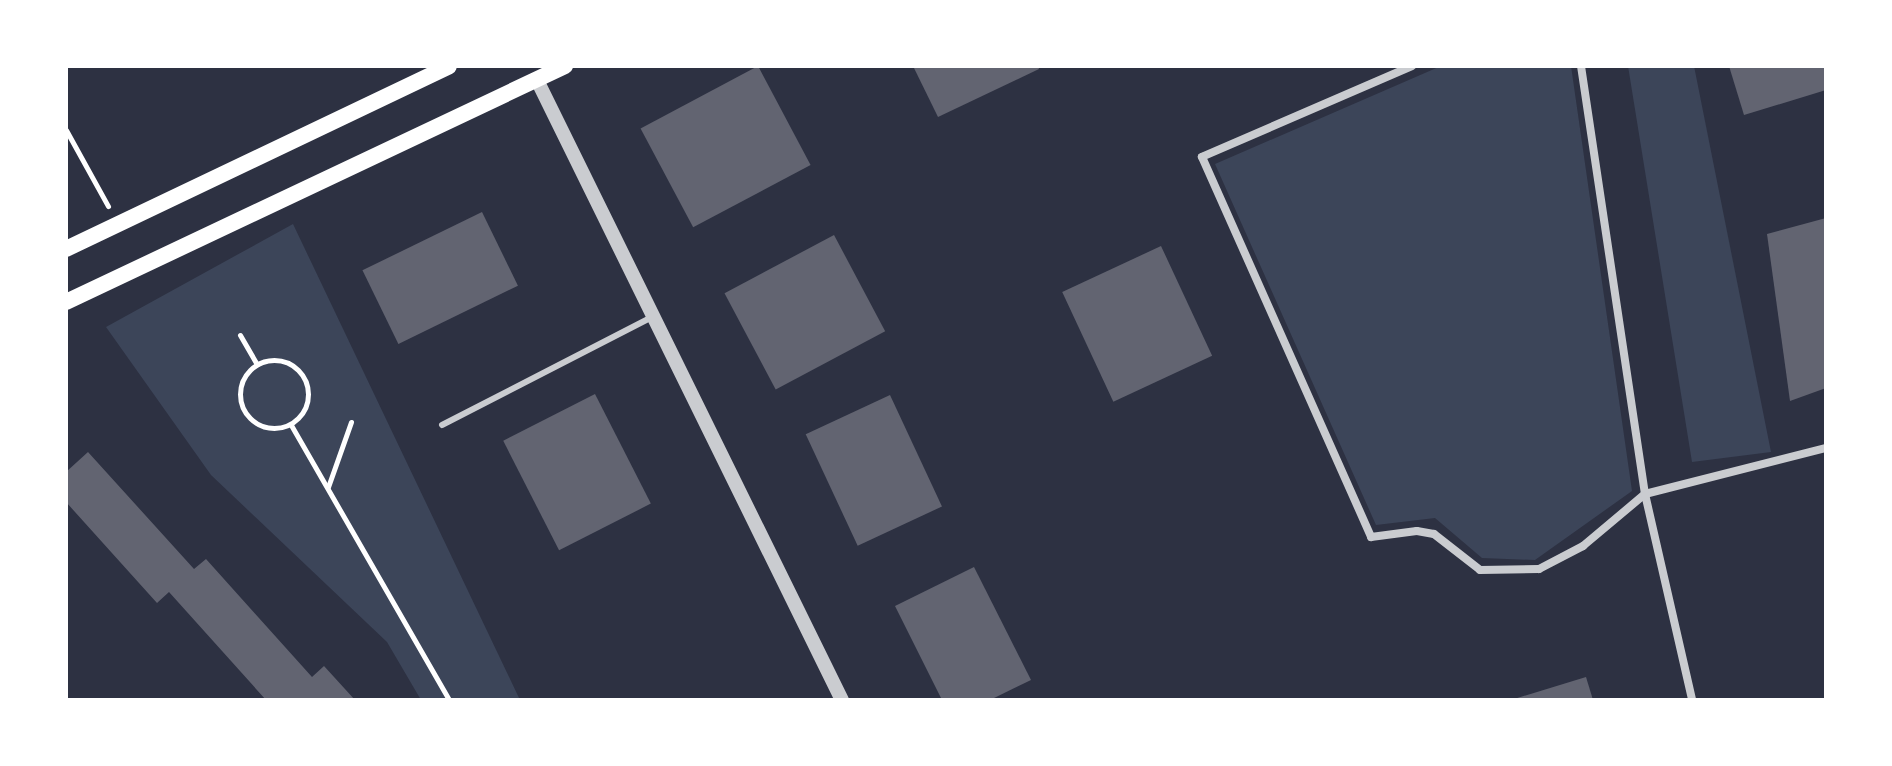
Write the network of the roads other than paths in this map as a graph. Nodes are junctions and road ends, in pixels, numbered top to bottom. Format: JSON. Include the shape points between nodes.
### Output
{"nodes":[{"id":1,"x":449,"y":66,"type":"edge"},
{"id":2,"x":565,"y":66,"type":"edge"},
{"id":3,"x":1412,"y":66,"type":"edge"},
{"id":4,"x":1581,"y":66,"type":"edge"},
{"id":5,"x":534,"y":73,"type":"edge"},
{"id":6,"x":67,"y":246,"type":"edge"},
{"id":7,"x":66,"y":302,"type":"edge"},
{"id":8,"x":650,"y":318,"type":"junction"},
{"id":9,"x":442,"y":425,"type":"dead end"},
{"id":10,"x":1826,"y":448,"type":"edge"},
{"id":11,"x":1645,"y":494,"type":"junction"},
{"id":12,"x":842,"y":700,"type":"edge"},
{"id":13,"x":1692,"y":700,"type":"edge"}],
"edges":[{"from":1,"to":6,"type":"main road"},
{"from":2,"to":5,"type":"main road"},
{"from":3,"to":11,"type":"street","via":[[1202,157],[1371,537],[1434,534],[1480,570],[1539,569],[1583,546]]},
{"from":4,"to":11,"type":"street"},
{"from":5,"to":7,"type":"main road"},
{"from":5,"to":8,"type":"street"},
{"from":8,"to":9,"type":"lane"},
{"from":8,"to":12,"type":"street"},
{"from":10,"to":11,"type":"street"},
{"from":11,"to":13,"type":"street"}]}
